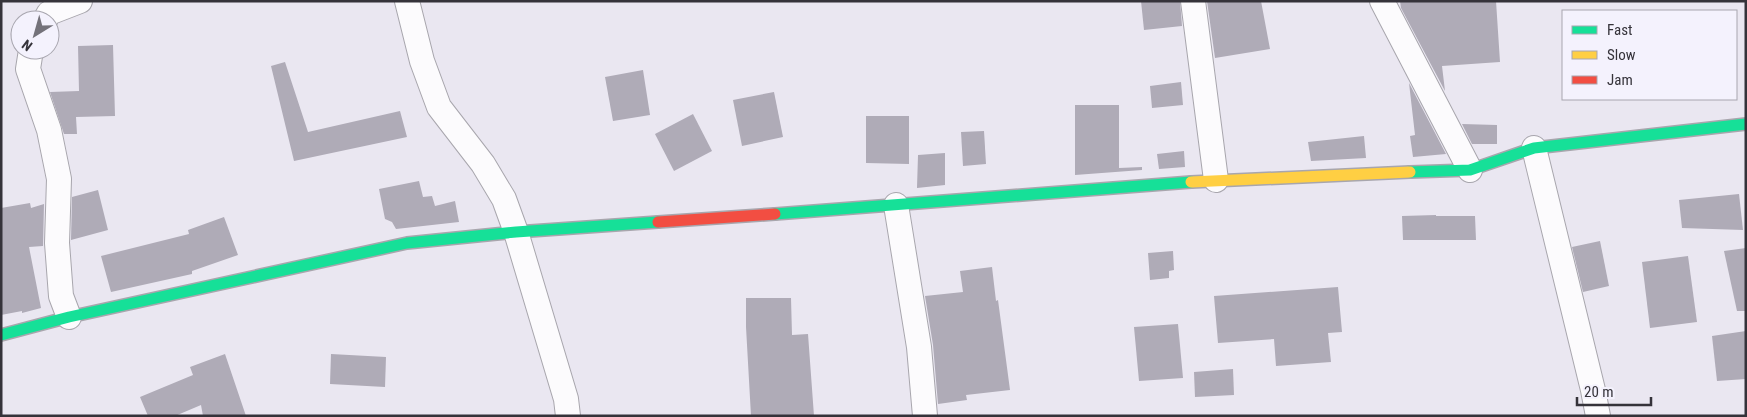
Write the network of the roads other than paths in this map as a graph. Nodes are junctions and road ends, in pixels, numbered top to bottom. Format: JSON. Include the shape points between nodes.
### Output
{"nodes":[{"id":1,"x":80,"y":1,"type":"edge"},
{"id":2,"x":407,"y":1,"type":"edge"},
{"id":3,"x":1193,"y":1,"type":"edge"},
{"id":4,"x":1382,"y":1,"type":"edge"},
{"id":5,"x":57,"y":10,"type":"edge"},
{"id":6,"x":29,"y":60,"type":"edge"},
{"id":7,"x":1746,"y":124,"type":"edge"},
{"id":8,"x":1534,"y":148,"type":"junction"},
{"id":9,"x":1470,"y":170,"type":"junction"},
{"id":10,"x":1216,"y":180,"type":"junction"},
{"id":11,"x":896,"y":205,"type":"junction"},
{"id":12,"x":516,"y":232,"type":"junction"},
{"id":13,"x":69,"y":317,"type":"junction"},
{"id":14,"x":1,"y":336,"type":"edge"},
{"id":15,"x":568,"y":416,"type":"edge"},
{"id":16,"x":925,"y":416,"type":"edge"},
{"id":17,"x":1598,"y":416,"type":"edge"}],
"edges":[{"from":1,"to":5,"type":"street"},
{"from":2,"to":12,"type":"street","via":[[422,61],[439,107],[483,164],[504,198]]},
{"from":3,"to":10,"type":"street"},
{"from":4,"to":9,"type":"street"},
{"from":6,"to":13,"type":"street","via":[[28,69],[49,130],[59,179],[57,243],[61,296]]},
{"from":7,"to":8,"type":"street"},
{"from":8,"to":9,"type":"street"},
{"from":8,"to":17,"type":"street"},
{"from":9,"to":10,"type":"street"},
{"from":10,"to":11,"type":"street"},
{"from":11,"to":12,"type":"street"},
{"from":11,"to":16,"type":"street","via":[[919,347]]},
{"from":12,"to":13,"type":"street","via":[[407,243]]},
{"from":12,"to":15,"type":"street","via":[[566,399]]},
{"from":13,"to":14,"type":"street"}]}
